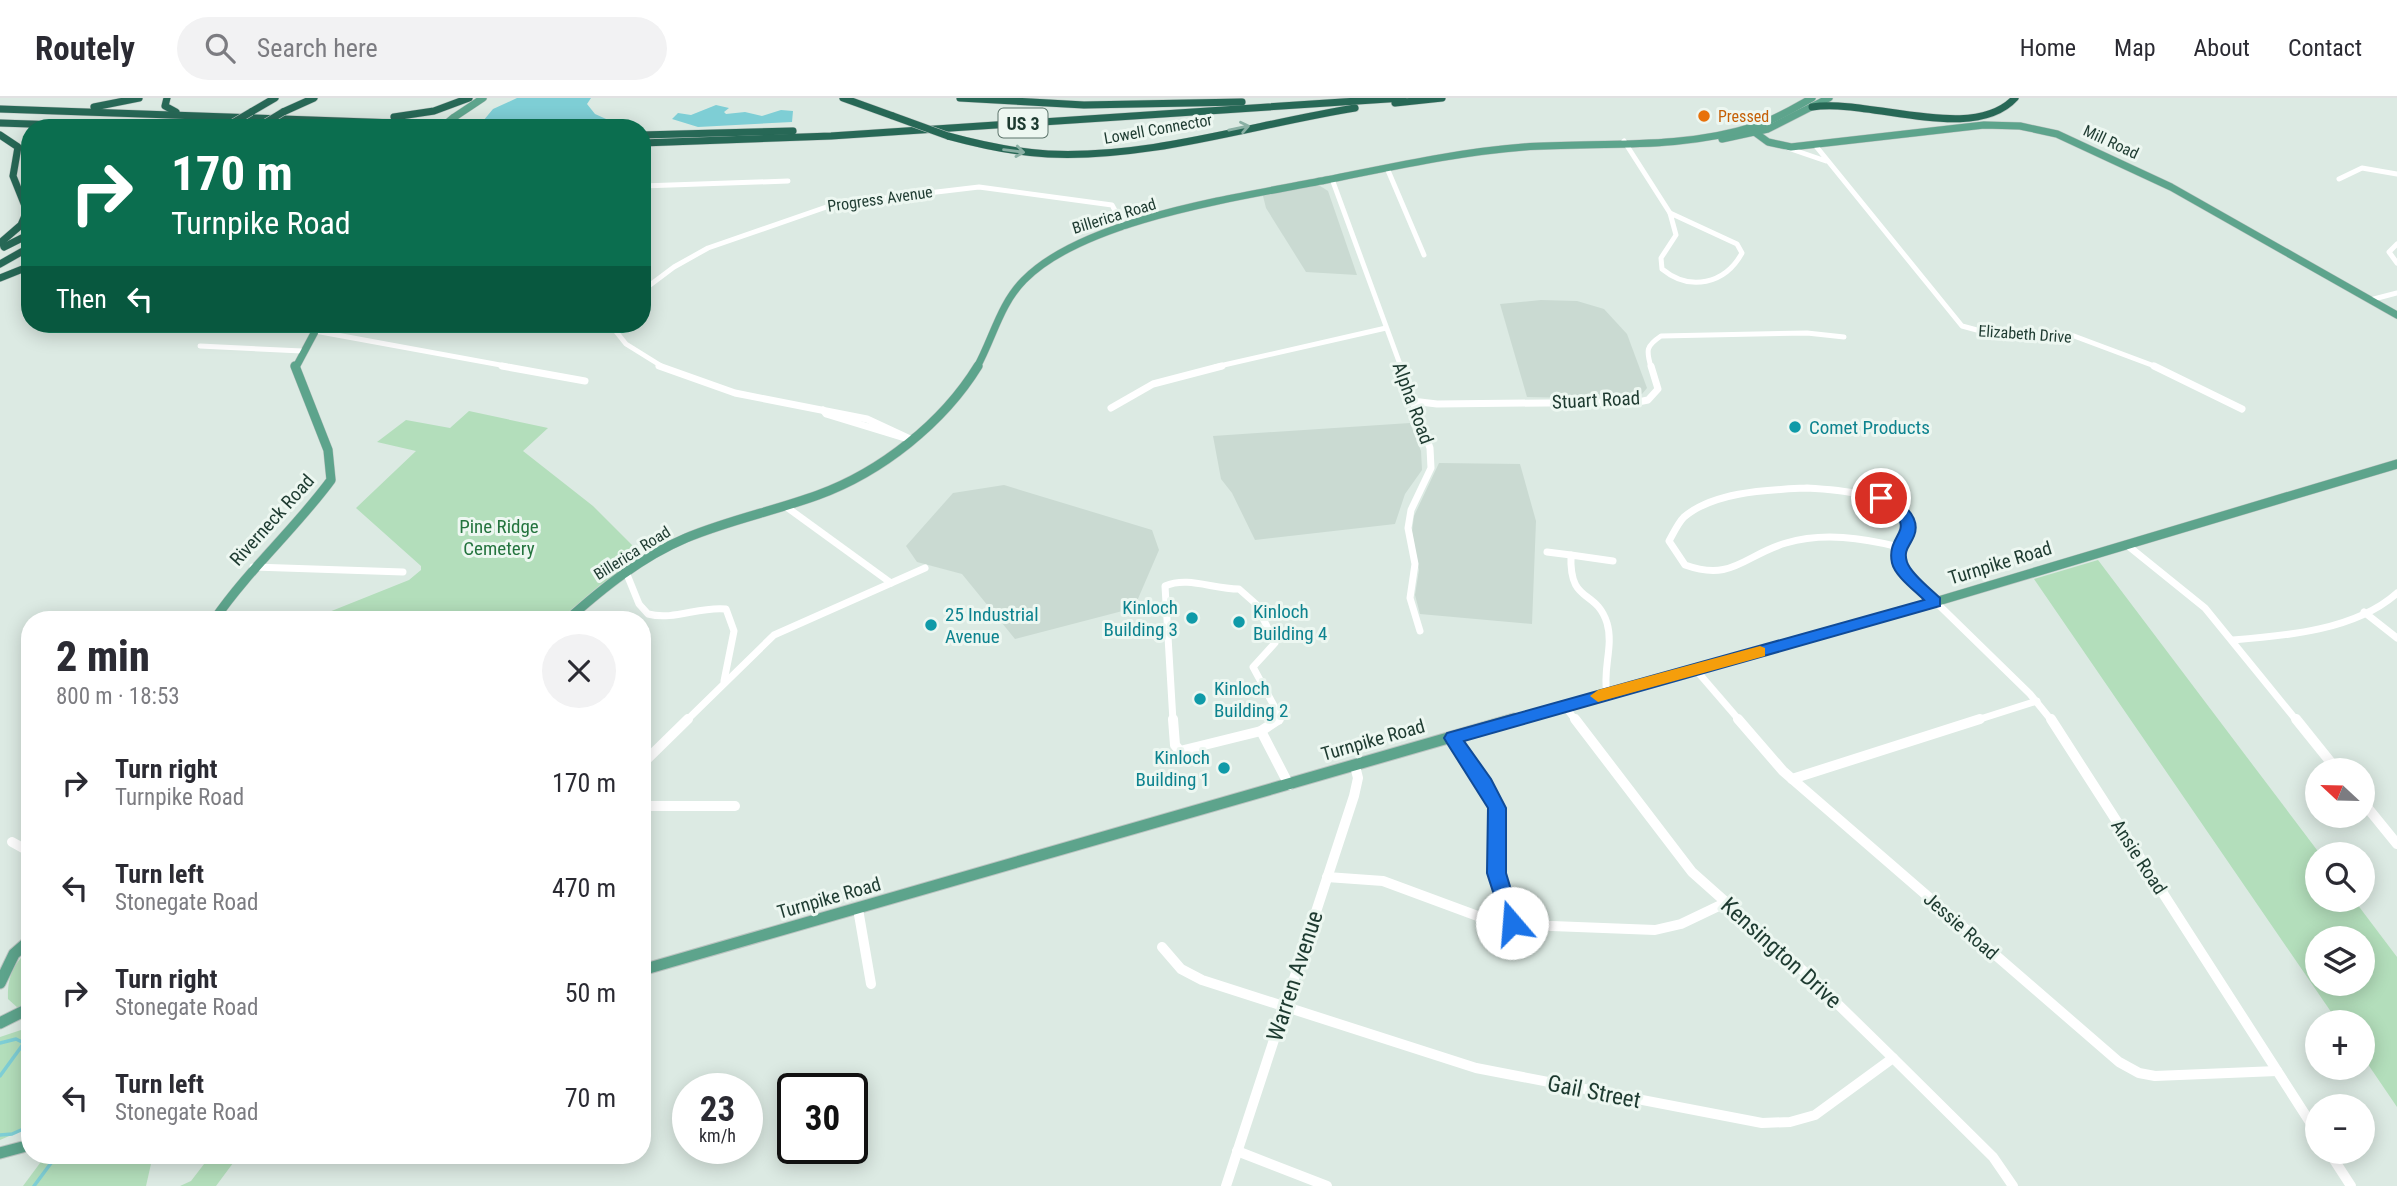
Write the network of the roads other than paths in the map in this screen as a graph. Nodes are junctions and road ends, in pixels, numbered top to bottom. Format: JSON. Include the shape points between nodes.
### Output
{"nodes":[{"id":1,"x":139,"y":98,"type":"edge"},
{"id":2,"x":166,"y":98,"type":"edge"},
{"id":3,"x":270,"y":98,"type":"edge"},
{"id":4,"x":275,"y":98,"type":"edge"},
{"id":5,"x":285,"y":98,"type":"edge"},
{"id":6,"x":296,"y":98,"type":"edge"},
{"id":7,"x":307,"y":98,"type":"edge"},
{"id":8,"x":314,"y":98,"type":"edge"},
{"id":9,"x":469,"y":98,"type":"edge"},
{"id":10,"x":483,"y":98,"type":"edge"},
{"id":11,"x":844,"y":98,"type":"edge"},
{"id":12,"x":960,"y":98,"type":"edge"},
{"id":13,"x":1302,"y":98,"type":"edge"},
{"id":14,"x":1403,"y":98,"type":"edge"},
{"id":15,"x":1442,"y":98,"type":"edge"},
{"id":16,"x":1812,"y":98,"type":"edge"},
{"id":17,"x":1829,"y":98,"type":"edge"},
{"id":18,"x":1840,"y":98,"type":"edge"},
{"id":19,"x":1850,"y":98,"type":"edge"},
{"id":20,"x":2008,"y":98,"type":"edge"},
{"id":21,"x":2015,"y":98,"type":"edge"},
{"id":22,"x":1248,"y":102,"type":"junction"},
{"id":23,"x":1867,"y":103,"type":"edge"},
{"id":24,"x":1879,"y":105,"type":"junction"},
{"id":25,"x":1812,"y":107,"type":"junction"},
{"id":26,"x":0,"y":109,"type":"edge"},
{"id":27,"x":251,"y":112,"type":"junction"},
{"id":28,"x":0,"y":116,"type":"edge"},
{"id":29,"x":200,"y":116,"type":"junction"},
{"id":30,"x":281,"y":116,"type":"junction"},
{"id":31,"x":89,"y":119,"type":"edge"},
{"id":32,"x":239,"y":119,"type":"edge"},
{"id":33,"x":250,"y":119,"type":"edge"},
{"id":34,"x":261,"y":119,"type":"edge"},
{"id":35,"x":275,"y":119,"type":"edge"},
{"id":36,"x":345,"y":119,"type":"edge"},
{"id":37,"x":452,"y":119,"type":"edge"},
{"id":38,"x":0,"y":122,"type":"edge"},
{"id":39,"x":21,"y":123,"type":"edge"},
{"id":40,"x":0,"y":129,"type":"edge"},
{"id":41,"x":21,"y":130,"type":"edge"},
{"id":42,"x":1755,"y":130,"type":"junction"},
{"id":43,"x":651,"y":133,"type":"edge"},
{"id":44,"x":0,"y":135,"type":"edge"},
{"id":45,"x":1624,"y":141,"type":"junction"},
{"id":46,"x":651,"y":144,"type":"edge"},
{"id":47,"x":1779,"y":145,"type":"junction"},
{"id":48,"x":1815,"y":145,"type":"junction"},
{"id":49,"x":1829,"y":163,"type":"junction"},
{"id":50,"x":1387,"y":168,"type":"junction"},
{"id":51,"x":2397,"y":174,"type":"edge"},
{"id":52,"x":1332,"y":179,"type":"junction"},
{"id":53,"x":2339,"y":179,"type":"dead end"},
{"id":54,"x":788,"y":181,"type":"dead end"},
{"id":55,"x":651,"y":186,"type":"edge"},
{"id":56,"x":21,"y":196,"type":"edge"},
{"id":57,"x":1669,"y":212,"type":"junction"},
{"id":58,"x":21,"y":226,"type":"edge"},
{"id":59,"x":1124,"y":227,"type":"junction"},
{"id":60,"x":21,"y":239,"type":"edge"},
{"id":61,"x":0,"y":243,"type":"edge"},
{"id":62,"x":2397,"y":244,"type":"edge"},
{"id":63,"x":21,"y":245,"type":"edge"},
{"id":64,"x":0,"y":250,"type":"edge"},
{"id":65,"x":21,"y":252,"type":"edge"},
{"id":66,"x":1424,"y":255,"type":"dead end"},
{"id":67,"x":0,"y":256,"type":"edge"},
{"id":68,"x":21,"y":259,"type":"edge"},
{"id":69,"x":2397,"y":263,"type":"edge"},
{"id":70,"x":0,"y":264,"type":"edge"},
{"id":71,"x":0,"y":270,"type":"edge"},
{"id":72,"x":21,"y":270,"type":"edge"},
{"id":73,"x":0,"y":278,"type":"edge"},
{"id":74,"x":651,"y":284,"type":"edge"},
{"id":75,"x":2397,"y":293,"type":"edge"},
{"id":76,"x":2370,"y":300,"type":"junction"},
{"id":77,"x":2397,"y":315,"type":"edge"},
{"id":78,"x":1386,"y":328,"type":"junction"},
{"id":79,"x":313,"y":333,"type":"edge"},
{"id":80,"x":347,"y":333,"type":"edge"},
{"id":81,"x":617,"y":333,"type":"edge"},
{"id":82,"x":1844,"y":337,"type":"dead end"},
{"id":83,"x":200,"y":346,"type":"dead end"},
{"id":84,"x":302,"y":351,"type":"junction"},
{"id":85,"x":584,"y":381,"type":"dead end"},
{"id":86,"x":1412,"y":401,"type":"junction"},
{"id":87,"x":1111,"y":408,"type":"dead end"},
{"id":88,"x":2242,"y":409,"type":"dead end"},
{"id":89,"x":910,"y":439,"type":"junction"},
{"id":90,"x":2397,"y":464,"type":"edge"},
{"id":91,"x":785,"y":506,"type":"junction"},
{"id":92,"x":2127,"y":545,"type":"junction"},
{"id":93,"x":1899,"y":547,"type":"junction"},
{"id":94,"x":1547,"y":552,"type":"dead end"},
{"id":95,"x":1571,"y":555,"type":"junction"},
{"id":96,"x":1613,"y":561,"type":"dead end"},
{"id":97,"x":253,"y":567,"type":"junction"},
{"id":98,"x":925,"y":568,"type":"dead end"},
{"id":99,"x":403,"y":572,"type":"dead end"},
{"id":100,"x":625,"y":572,"type":"junction"},
{"id":101,"x":891,"y":583,"type":"junction"},
{"id":102,"x":2397,"y":593,"type":"edge"},
{"id":103,"x":1935,"y":602,"type":"junction"},
{"id":104,"x":221,"y":611,"type":"edge"},
{"id":105,"x":578,"y":611,"type":"edge"},
{"id":106,"x":646,"y":611,"type":"edge"},
{"id":107,"x":2364,"y":612,"type":"junction"},
{"id":108,"x":651,"y":614,"type":"edge"},
{"id":109,"x":1420,"y":631,"type":"dead end"},
{"id":110,"x":2397,"y":638,"type":"edge"},
{"id":111,"x":2233,"y":640,"type":"junction"},
{"id":112,"x":1696,"y":670,"type":"junction"},
{"id":113,"x":724,"y":681,"type":"junction"},
{"id":114,"x":1607,"y":694,"type":"junction"},
{"id":115,"x":2037,"y":701,"type":"junction"},
{"id":116,"x":1564,"y":705,"type":"junction"},
{"id":117,"x":1261,"y":732,"type":"junction"},
{"id":118,"x":1453,"y":738,"type":"junction"},
{"id":119,"x":651,"y":755,"type":"edge"},
{"id":120,"x":2327,"y":758,"type":"edge"},
{"id":121,"x":1355,"y":766,"type":"junction"},
{"id":122,"x":1792,"y":779,"type":"junction"},
{"id":123,"x":1289,"y":785,"type":"junction"},
{"id":124,"x":651,"y":806,"type":"edge"},
{"id":125,"x":735,"y":806,"type":"dead end"},
{"id":126,"x":2375,"y":817,"type":"edge"},
{"id":127,"x":12,"y":842,"type":"dead end"},
{"id":128,"x":2397,"y":844,"type":"edge"},
{"id":129,"x":21,"y":847,"type":"edge"},
{"id":130,"x":1327,"y":877,"type":"junction"},
{"id":131,"x":1725,"y":903,"type":"junction"},
{"id":132,"x":858,"y":909,"type":"junction"},
{"id":133,"x":1512,"y":923,"type":"junction"},
{"id":134,"x":1162,"y":947,"type":"dead end"},
{"id":135,"x":21,"y":948,"type":"edge"},
{"id":136,"x":651,"y":968,"type":"edge"},
{"id":137,"x":0,"y":983,"type":"edge"},
{"id":138,"x":871,"y":984,"type":"dead end"},
{"id":139,"x":1284,"y":1009,"type":"junction"},
{"id":140,"x":21,"y":1012,"type":"edge"},
{"id":141,"x":0,"y":1023,"type":"edge"},
{"id":142,"x":1893,"y":1058,"type":"junction"},
{"id":143,"x":2277,"y":1071,"type":"junction"},
{"id":144,"x":2305,"y":1114,"type":"edge"},
{"id":145,"x":21,"y":1147,"type":"edge"},
{"id":146,"x":1237,"y":1152,"type":"junction"},
{"id":147,"x":0,"y":1153,"type":"edge"},
{"id":148,"x":2337,"y":1164,"type":"edge"},
{"id":149,"x":1226,"y":1186,"type":"edge"},
{"id":150,"x":1328,"y":1186,"type":"edge"},
{"id":151,"x":2012,"y":1186,"type":"edge"},
{"id":152,"x":2351,"y":1186,"type":"edge"}],
"edges":[{"from":1,"to":26,"type":"highway","via":[[82,108]]},
{"from":2,"to":29,"type":"highway","via":[[168,109]]},
{"from":3,"to":27,"type":"highway"},
{"from":4,"to":27,"type":"highway"},
{"from":5,"to":33,"type":"highway"},
{"from":6,"to":34,"type":"highway"},
{"from":7,"to":30,"type":"highway"},
{"from":8,"to":30,"type":"highway"},
{"from":9,"to":30,"type":"highway","via":[[415,115]]},
{"from":10,"to":37,"type":"main road","bridge":true},
{"from":11,"to":15,"type":"highway","name":"Lowell Connector","one_way":true,"bridge":true,"via":[[948,136],[1012,152],[1104,154],[1326,112]]},
{"from":12,"to":22,"type":"highway","via":[[1084,105]]},
{"from":13,"to":22,"type":"highway","number":"US 3"},
{"from":14,"to":46,"type":"highway","number":"US 3"},
{"from":16,"to":42,"type":"main road","name":"Billerica Road"},
{"from":17,"to":25,"type":"main road","name":"Billerica Road"},
{"from":18,"to":23,"type":"highway"},
{"from":19,"to":24,"type":"highway"},
{"from":20,"to":24,"type":"highway","via":[[1996,108],[1973,111],[1926,112]]},
{"from":21,"to":23,"type":"highway","via":[[2003,110],[1971,115],[1918,114]]},
{"from":22,"to":43,"type":"highway","number":"US 3","via":[[718,134]]},
{"from":23,"to":24,"type":"highway"},
{"from":23,"to":25,"type":"highway"},
{"from":25,"to":42,"type":"main road","name":"Billerica Road"},
{"from":26,"to":29,"type":"highway"},
{"from":27,"to":32,"type":"highway","bridge":true},
{"from":28,"to":31,"type":"highway"},
{"from":29,"to":30,"type":"highway"},
{"from":30,"to":35,"type":"highway","bridge":true},
{"from":30,"to":36,"type":"highway"},
{"from":38,"to":39,"type":"highway"},
{"from":40,"to":41,"type":"highway"},
{"from":42,"to":45,"type":"main road","name":"Billerica Road","via":[[1717,140]]},
{"from":42,"to":47,"type":"main road","name":"Mill Road"},
{"from":44,"to":56,"type":"highway","via":[[18,147],[13,176]]},
{"from":45,"to":50,"type":"main road","name":"Billerica Road","via":[[1492,150]]},
{"from":45,"to":57,"type":"street"},
{"from":47,"to":48,"type":"main road","name":"Mill Road"},
{"from":47,"to":49,"type":"street"},
{"from":48,"to":49,"type":"street","name":"Elizabeth Drive"},
{"from":48,"to":76,"type":"main road","name":"Mill Road","via":[[1984,125],[2057,134],[2171,187]]},
{"from":49,"to":88,"type":"street","name":"Elizabeth Drive","via":[[1962,326],[2082,338]]},
{"from":50,"to":52,"type":"main road","name":"Billerica Road"},
{"from":50,"to":66,"type":"street"},
{"from":51,"to":53,"type":"street","via":[[2362,168]]},
{"from":52,"to":59,"type":"main road","name":"Billerica Road"},
{"from":52,"to":78,"type":"street","name":"Alpha Road"},
{"from":54,"to":55,"type":"street"},
{"from":57,"to":57,"type":"street","via":[[1676,233],[1674,244],[1659,264],[1665,273],[1708,283],[1733,270],[1742,253],[1737,244]]},
{"from":58,"to":61,"type":"highway"},
{"from":59,"to":74,"type":"street","name":"Progress Avenue","via":[[1112,205],[995,187],[835,204],[708,248]]},
{"from":59,"to":89,"type":"main road","name":"Billerica Road","via":[[1067,247],[1028,276],[1002,309],[972,375]]},
{"from":60,"to":64,"type":"highway"},
{"from":62,"to":69,"type":"street","via":[[2389,252]]},
{"from":63,"to":67,"type":"highway"},
{"from":65,"to":70,"type":"highway"},
{"from":68,"to":71,"type":"highway"},
{"from":72,"to":73,"type":"highway"},
{"from":75,"to":76,"type":"street"},
{"from":76,"to":77,"type":"main road","name":"Mill Road"},
{"from":78,"to":86,"type":"street","name":"Alpha Road"},
{"from":78,"to":87,"type":"street","via":[[1177,376]]},
{"from":79,"to":84,"type":"main road","name":"Riverneck Road"},
{"from":80,"to":85,"type":"street"},
{"from":81,"to":89,"type":"street","via":[[671,372],[730,391],[823,410],[892,437]]},
{"from":82,"to":86,"type":"street","name":"Stuart Road","via":[[1807,333],[1661,336],[1646,351],[1658,389],[1648,400],[1638,402]]},
{"from":83,"to":84,"type":"street"},
{"from":84,"to":97,"type":"main road","name":"Riverneck Road","via":[[295,365],[328,451],[331,480]]},
{"from":86,"to":109,"type":"street","name":"Alpha Road","via":[[1431,460],[1408,528],[1415,564],[1410,598]]},
{"from":89,"to":91,"type":"main road","name":"Billerica Road","via":[[847,484]]},
{"from":90,"to":92,"type":"main road","name":"Turnpike Road"},
{"from":91,"to":100,"type":"main road","name":"Billerica Road","via":[[685,539]]},
{"from":91,"to":101,"type":"street"},
{"from":92,"to":103,"type":"main road","name":"Turnpike Road"},
{"from":92,"to":111,"type":"street","via":[[2205,608]]},
{"from":93,"to":93,"type":"street","via":[[1800,540],[1718,573],[1685,565],[1669,541],[1676,522],[1698,507],[1748,492],[1790,489],[1865,494],[1888,501],[1903,511],[1909,524]]},
{"from":93,"to":103,"type":"street","name":"Ansie Road","via":[[1900,566]]},
{"from":94,"to":95,"type":"street"},
{"from":95,"to":96,"type":"street"},
{"from":95,"to":114,"type":"street","via":[[1572,586],[1599,607],[1608,626],[1602,672]]},
{"from":97,"to":99,"type":"street"},
{"from":97,"to":104,"type":"main road","name":"Riverneck Road"},
{"from":98,"to":101,"type":"street"},
{"from":100,"to":105,"type":"main road","name":"Billerica Road"},
{"from":100,"to":106,"type":"street"},
{"from":101,"to":113,"type":"street","via":[[786,627]]},
{"from":102,"to":107,"type":"street","via":[[2384,605]]},
{"from":103,"to":112,"type":"main road","name":"Turnpike Road"},
{"from":103,"to":115,"type":"street","name":"Ansie Road"},
{"from":107,"to":110,"type":"street"},
{"from":107,"to":111,"type":"street","via":[[2276,638]]},
{"from":108,"to":113,"type":"street","via":[[665,617],[703,608],[726,609],[734,631]]},
{"from":111,"to":120,"type":"street"},
{"from":112,"to":114,"type":"main road","name":"Turnpike Road"},
{"from":112,"to":122,"type":"street","name":"Jessie Road"},
{"from":113,"to":119,"type":"street"},
{"from":114,"to":116,"type":"main road","name":"Turnpike Road"},
{"from":115,"to":122,"type":"street"},
{"from":115,"to":143,"type":"street","name":"Ansie Road"},
{"from":116,"to":118,"type":"main road","name":"Turnpike Road"},
{"from":116,"to":131,"type":"street","name":"Kensington Drive","via":[[1669,845]]},
{"from":117,"to":117,"type":"street","via":[[1187,751],[1175,746],[1166,586],[1193,580],[1220,590],[1248,593],[1275,643],[1253,667],[1279,715],[1279,722]]},
{"from":117,"to":123,"type":"street"},
{"from":118,"to":121,"type":"main road","name":"Turnpike Road"},
{"from":118,"to":133,"type":"street","via":[[1497,808],[1497,873]]},
{"from":121,"to":123,"type":"main road","name":"Turnpike Road"},
{"from":121,"to":130,"type":"street","name":"Warren Avenue","via":[[1357,786]]},
{"from":122,"to":143,"type":"street","name":"Jessie Road","via":[[2123,1065],[2155,1076]]},
{"from":123,"to":132,"type":"main road","name":"Turnpike Road"},
{"from":124,"to":125,"type":"street"},
{"from":126,"to":128,"type":"street"},
{"from":127,"to":129,"type":"street"},
{"from":130,"to":133,"type":"street","via":[[1393,884],[1468,913]]},
{"from":130,"to":139,"type":"street","name":"Warren Avenue"},
{"from":131,"to":133,"type":"street","via":[[1681,924],[1655,930]]},
{"from":131,"to":142,"type":"street","name":"Kensington Drive"},
{"from":132,"to":136,"type":"main road","name":"Turnpike Road"},
{"from":132,"to":138,"type":"street"},
{"from":134,"to":139,"type":"street","name":"Gail Street","via":[[1187,973]]},
{"from":135,"to":137,"type":"main road"},
{"from":139,"to":142,"type":"street","name":"Gail Street","via":[[1493,1073],[1762,1123],[1815,1115]]},
{"from":139,"to":146,"type":"street","name":"Warren Avenue"},
{"from":140,"to":141,"type":"main road"},
{"from":142,"to":151,"type":"street","name":"Kensington Drive","via":[[1993,1157]]},
{"from":143,"to":144,"type":"street","name":"Ansie Road"},
{"from":145,"to":147,"type":"main road"},
{"from":146,"to":149,"type":"street","name":"Warren Avenue"},
{"from":146,"to":150,"type":"street"},
{"from":148,"to":152,"type":"street"}]}
